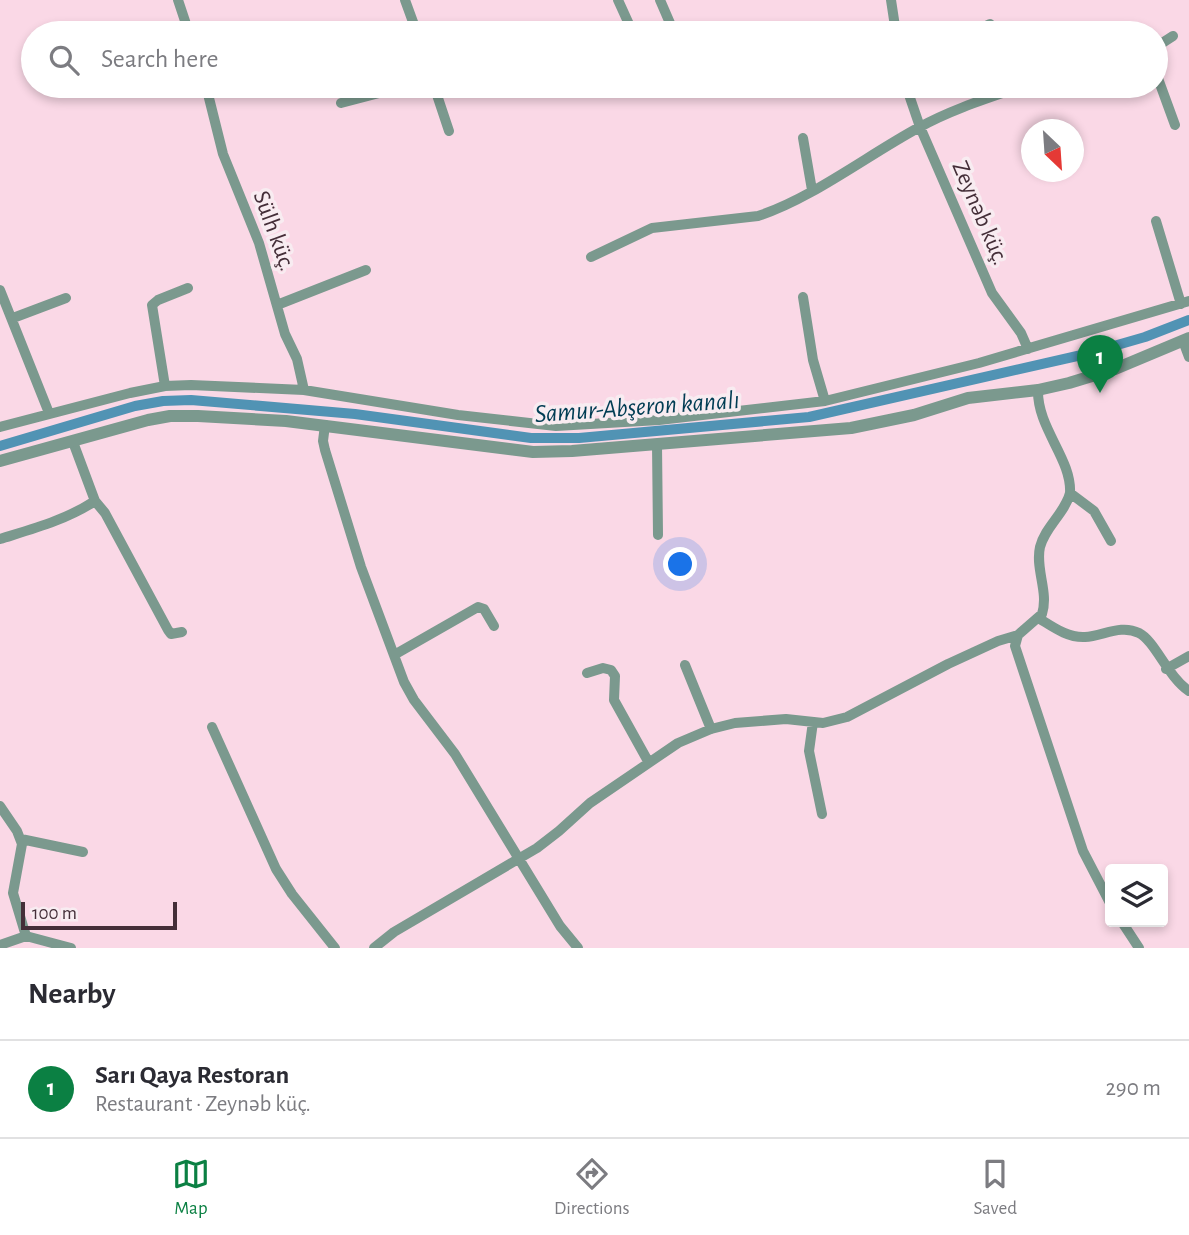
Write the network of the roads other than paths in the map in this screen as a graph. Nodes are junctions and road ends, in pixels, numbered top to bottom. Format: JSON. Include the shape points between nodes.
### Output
{"nodes":[{"id":1,"x":178,"y":0,"type":"edge"},
{"id":2,"x":405,"y":0,"type":"edge"},
{"id":3,"x":618,"y":0,"type":"edge"},
{"id":4,"x":660,"y":0,"type":"edge"},
{"id":5,"x":891,"y":0,"type":"edge"},
{"id":6,"x":185,"y":21,"type":"edge"},
{"id":7,"x":413,"y":21,"type":"edge"},
{"id":8,"x":628,"y":21,"type":"edge"},
{"id":9,"x":669,"y":21,"type":"edge"},
{"id":10,"x":894,"y":21,"type":"edge"},
{"id":11,"x":1173,"y":36,"type":"dead end"},
{"id":12,"x":1168,"y":39,"type":"edge"},
{"id":13,"x":209,"y":98,"type":"edge"},
{"id":14,"x":360,"y":98,"type":"edge"},
{"id":15,"x":438,"y":98,"type":"edge"},
{"id":16,"x":910,"y":98,"type":"edge"},
{"id":17,"x":993,"y":98,"type":"edge"},
{"id":18,"x":1165,"y":98,"type":"edge"},
{"id":19,"x":341,"y":103,"type":"dead end"},
{"id":20,"x":1175,"y":125,"type":"dead end"},
{"id":21,"x":920,"y":127,"type":"junction"},
{"id":22,"x":449,"y":131,"type":"dead end"},
{"id":23,"x":803,"y":138,"type":"dead end"},
{"id":24,"x":813,"y":190,"type":"junction"},
{"id":25,"x":1156,"y":221,"type":"dead end"},
{"id":26,"x":591,"y":257,"type":"dead end"},
{"id":27,"x":366,"y":270,"type":"dead end"},
{"id":28,"x":188,"y":288,"type":"dead end"},
{"id":29,"x":0,"y":290,"type":"edge"},
{"id":30,"x":803,"y":297,"type":"dead end"},
{"id":31,"x":66,"y":298,"type":"dead end"},
{"id":32,"x":1185,"y":302,"type":"edge"},
{"id":33,"x":277,"y":305,"type":"junction"},
{"id":34,"x":13,"y":318,"type":"junction"},
{"id":35,"x":1186,"y":340,"type":"edge"},
{"id":36,"x":1028,"y":349,"type":"junction"},
{"id":37,"x":1189,"y":357,"type":"edge"},
{"id":38,"x":165,"y":386,"type":"junction"},
{"id":39,"x":304,"y":390,"type":"junction"},
{"id":40,"x":1038,"y":390,"type":"junction"},
{"id":41,"x":825,"y":401,"type":"junction"},
{"id":42,"x":49,"y":413,"type":"junction"},
{"id":43,"x":326,"y":425,"type":"junction"},
{"id":44,"x":0,"y":427,"type":"edge"},
{"id":45,"x":73,"y":442,"type":"junction"},
{"id":46,"x":657,"y":445,"type":"junction"},
{"id":47,"x":0,"y":461,"type":"edge"},
{"id":48,"x":1070,"y":493,"type":"junction"},
{"id":49,"x":95,"y":501,"type":"junction"},
{"id":50,"x":658,"y":535,"type":"dead end"},
{"id":51,"x":0,"y":539,"type":"edge"},
{"id":52,"x":1111,"y":541,"type":"dead end"},
{"id":53,"x":1040,"y":618,"type":"junction"},
{"id":54,"x":494,"y":626,"type":"dead end"},
{"id":55,"x":182,"y":632,"type":"dead end"},
{"id":56,"x":1018,"y":635,"type":"junction"},
{"id":57,"x":394,"y":655,"type":"junction"},
{"id":58,"x":1189,"y":656,"type":"edge"},
{"id":59,"x":685,"y":665,"type":"dead end"},
{"id":60,"x":1166,"y":669,"type":"junction"},
{"id":61,"x":587,"y":673,"type":"dead end"},
{"id":62,"x":1189,"y":691,"type":"edge"},
{"id":63,"x":813,"y":722,"type":"junction"},
{"id":64,"x":212,"y":727,"type":"dead end"},
{"id":65,"x":711,"y":729,"type":"junction"},
{"id":66,"x":649,"y":763,"type":"junction"},
{"id":67,"x":0,"y":806,"type":"edge"},
{"id":68,"x":822,"y":814,"type":"dead end"},
{"id":69,"x":21,"y":839,"type":"junction"},
{"id":70,"x":83,"y":852,"type":"dead end"},
{"id":71,"x":520,"y":858,"type":"junction"},
{"id":72,"x":1105,"y":893,"type":"edge"},
{"id":73,"x":1125,"y":927,"type":"edge"},
{"id":74,"x":26,"y":936,"type":"junction"},
{"id":75,"x":0,"y":945,"type":"edge"},
{"id":76,"x":71,"y":948,"type":"edge"},
{"id":77,"x":335,"y":948,"type":"edge"},
{"id":78,"x":374,"y":948,"type":"edge"},
{"id":79,"x":578,"y":948,"type":"edge"},
{"id":80,"x":1139,"y":948,"type":"edge"}],
"edges":[{"from":1,"to":6,"type":"street"},
{"from":2,"to":7,"type":"street"},
{"from":3,"to":8,"type":"street"},
{"from":4,"to":9,"type":"street"},
{"from":5,"to":10,"type":"street"},
{"from":11,"to":12,"type":"street"},
{"from":13,"to":33,"type":"street","name":"Sülh küç.","via":[[223,154],[259,243]]},
{"from":14,"to":19,"type":"street"},
{"from":15,"to":22,"type":"street"},
{"from":16,"to":21,"type":"street","name":"Zeynəb küç."},
{"from":17,"to":21,"type":"street"},
{"from":18,"to":20,"type":"street"},
{"from":21,"to":24,"type":"street"},
{"from":21,"to":36,"type":"street","name":"Zeynəb küç.","via":[[992,293]]},
{"from":23,"to":24,"type":"street"},
{"from":24,"to":26,"type":"street","via":[[758,216],[652,228]]},
{"from":25,"to":32,"type":"street"},
{"from":27,"to":33,"type":"street"},
{"from":28,"to":38,"type":"street","via":[[152,305]]},
{"from":29,"to":34,"type":"street"},
{"from":30,"to":41,"type":"street"},
{"from":31,"to":34,"type":"street"},
{"from":32,"to":36,"type":"street"},
{"from":33,"to":39,"type":"street","name":"Sülh küç."},
{"from":34,"to":42,"type":"street"},
{"from":35,"to":37,"type":"street"},
{"from":35,"to":40,"type":"street","via":[[1098,374]]},
{"from":36,"to":41,"type":"street"},
{"from":38,"to":39,"type":"street"},
{"from":38,"to":42,"type":"street"},
{"from":39,"to":41,"type":"street","via":[[556,426],[659,420]]},
{"from":40,"to":46,"type":"street","via":[[960,400],[851,428]]},
{"from":40,"to":48,"type":"street","via":[[1039,409],[1065,469]]},
{"from":42,"to":44,"type":"street"},
{"from":43,"to":45,"type":"street","via":[[170,416]]},
{"from":43,"to":46,"type":"street","via":[[533,452]]},
{"from":43,"to":57,"type":"street","via":[[325,450]]},
{"from":45,"to":47,"type":"street"},
{"from":45,"to":49,"type":"street"},
{"from":46,"to":50,"type":"street"},
{"from":48,"to":52,"type":"street","via":[[1094,511]]},
{"from":48,"to":53,"type":"street","via":[[1040,546],[1044,609]]},
{"from":49,"to":51,"type":"street","via":[[81,511]]},
{"from":49,"to":55,"type":"street","via":[[167,631]]},
{"from":53,"to":56,"type":"street"},
{"from":53,"to":60,"type":"street","via":[[1065,634],[1084,638],[1117,630],[1142,634]]},
{"from":54,"to":57,"type":"street","via":[[478,607]]},
{"from":56,"to":63,"type":"street","via":[[948,664],[860,712],[832,722]]},
{"from":56,"to":72,"type":"street","via":[[1017,654],[1079,839]]},
{"from":57,"to":71,"type":"street","via":[[414,700],[455,754]]},
{"from":58,"to":60,"type":"street"},
{"from":59,"to":65,"type":"street"},
{"from":60,"to":62,"type":"street"},
{"from":61,"to":66,"type":"street","via":[[611,670],[614,700]]},
{"from":63,"to":65,"type":"street","via":[[786,719]]},
{"from":63,"to":68,"type":"street","via":[[809,751]]},
{"from":64,"to":77,"type":"street","via":[[276,869]]},
{"from":65,"to":66,"type":"street","via":[[678,743]]},
{"from":66,"to":71,"type":"street"},
{"from":67,"to":69,"type":"street"},
{"from":69,"to":70,"type":"street"},
{"from":69,"to":74,"type":"street","via":[[13,893]]},
{"from":71,"to":78,"type":"street"},
{"from":71,"to":79,"type":"street"},
{"from":73,"to":80,"type":"street"},
{"from":74,"to":75,"type":"street"},
{"from":74,"to":76,"type":"street"}]}
